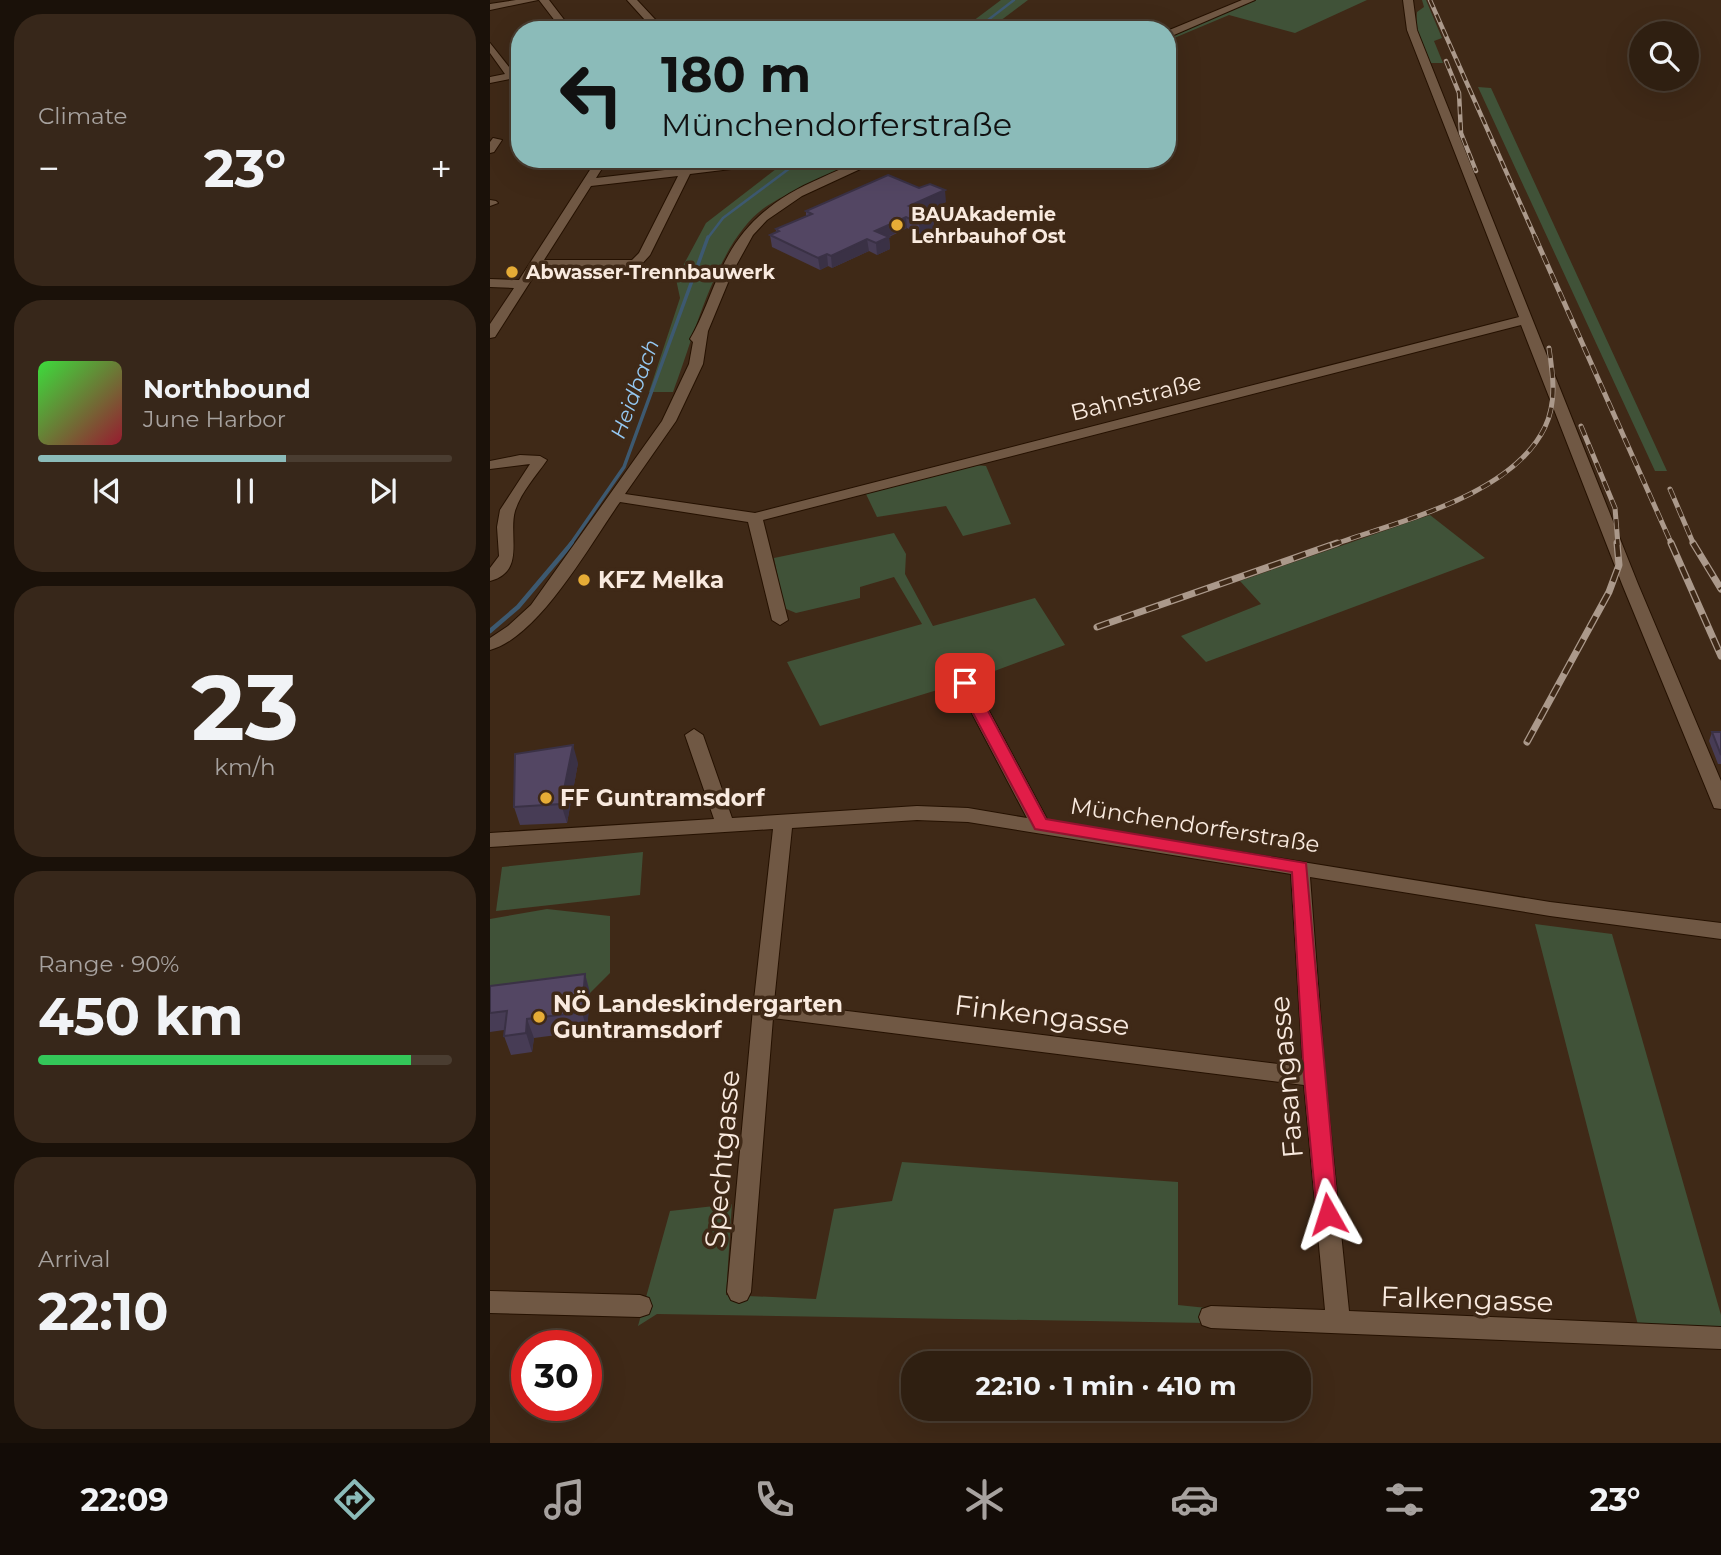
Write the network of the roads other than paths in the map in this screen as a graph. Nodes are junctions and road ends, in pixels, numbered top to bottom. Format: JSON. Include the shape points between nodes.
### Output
{"nodes":[{"id":1,"x":534,"y":0,"type":"edge"},
{"id":2,"x":544,"y":0,"type":"edge"},
{"id":3,"x":632,"y":0,"type":"edge"},
{"id":4,"x":1250,"y":0,"type":"edge"},
{"id":5,"x":1408,"y":0,"type":"edge"},
{"id":6,"x":490,"y":7,"type":"edge"},
{"id":7,"x":560,"y":21,"type":"edge"},
{"id":8,"x":652,"y":21,"type":"edge"},
{"id":9,"x":1176,"y":31,"type":"edge"},
{"id":10,"x":490,"y":46,"type":"edge"},
{"id":11,"x":511,"y":70,"type":"edge"},
{"id":12,"x":511,"y":76,"type":"edge"},
{"id":13,"x":490,"y":80,"type":"edge"},
{"id":14,"x":597,"y":168,"type":"edge"},
{"id":15,"x":716,"y":168,"type":"edge"},
{"id":16,"x":857,"y":168,"type":"edge"},
{"id":17,"x":684,"y":172,"type":"junction"},
{"id":18,"x":587,"y":183,"type":"junction"},
{"id":19,"x":535,"y":264,"type":"junction"},
{"id":20,"x":490,"y":283,"type":"edge"},
{"id":21,"x":522,"y":284,"type":"junction"},
{"id":22,"x":1528,"y":320,"type":"junction"},
{"id":23,"x":490,"y":334,"type":"edge"},
{"id":24,"x":490,"y":465,"type":"edge"},
{"id":25,"x":616,"y":497,"type":"junction"},
{"id":26,"x":755,"y":518,"type":"junction"},
{"id":27,"x":490,"y":576,"type":"edge"},
{"id":28,"x":780,"y":620,"type":"dead end"},
{"id":29,"x":490,"y":645,"type":"edge"},
{"id":30,"x":965,"y":683,"type":"dead end"},
{"id":31,"x":694,"y":735,"type":"dead end"},
{"id":32,"x":1721,"y":803,"type":"edge"},
{"id":33,"x":783,"y":823,"type":"junction"},
{"id":34,"x":1041,"y":824,"type":"junction"},
{"id":35,"x":725,"y":825,"type":"junction"},
{"id":36,"x":490,"y":840,"type":"edge"},
{"id":37,"x":1300,"y":867,"type":"junction"},
{"id":38,"x":1721,"y":931,"type":"edge"},
{"id":39,"x":762,"y":1009,"type":"junction"},
{"id":40,"x":1314,"y":1077,"type":"junction"},
{"id":41,"x":739,"y":1292,"type":"dead end"},
{"id":42,"x":490,"y":1302,"type":"edge"},
{"id":43,"x":640,"y":1306,"type":"dead end"},
{"id":44,"x":1211,"y":1317,"type":"dead end"},
{"id":45,"x":1338,"y":1324,"type":"junction"},
{"id":46,"x":1721,"y":1338,"type":"edge"}],
"edges":[{"from":1,"to":6,"type":"street"},
{"from":2,"to":7,"type":"street"},
{"from":3,"to":8,"type":"street"},
{"from":4,"to":9,"type":"street"},
{"from":5,"to":22,"type":"street","via":[[1412,30]]},
{"from":10,"to":11,"type":"street"},
{"from":12,"to":13,"type":"street"},
{"from":14,"to":18,"type":"street"},
{"from":15,"to":17,"type":"street"},
{"from":16,"to":25,"type":"street","via":[[786,200],[759,219],[737,248],[702,331],[699,355],[665,427]]},
{"from":17,"to":18,"type":"street"},
{"from":17,"to":19,"type":"street","via":[[644,255],[635,264]]},
{"from":18,"to":19,"type":"street"},
{"from":19,"to":21,"type":"street"},
{"from":20,"to":21,"type":"street"},
{"from":21,"to":23,"type":"street"},
{"from":22,"to":26,"type":"street","name":"Bahnstraße"},
{"from":22,"to":32,"type":"street"},
{"from":24,"to":27,"type":"street","via":[[540,460],[506,517],[509,551],[504,566]]},
{"from":25,"to":26,"type":"street"},
{"from":25,"to":29,"type":"street","via":[[537,610]]},
{"from":26,"to":28,"type":"street"},
{"from":30,"to":34,"type":"street"},
{"from":31,"to":35,"type":"street"},
{"from":33,"to":34,"type":"street","name":"Münchendorferstraße","via":[[916,813]]},
{"from":33,"to":35,"type":"street","name":"Münchendorferstraße"},
{"from":33,"to":39,"type":"street","name":"Spechtgasse"},
{"from":34,"to":37,"type":"street","name":"Münchendorferstraße"},
{"from":35,"to":36,"type":"street","name":"Münchendorferstraße"},
{"from":37,"to":38,"type":"street","name":"Münchendorferstraße","via":[[1550,909]]},
{"from":37,"to":40,"type":"street","name":"Fasangasse"},
{"from":39,"to":40,"type":"street","name":"Finkengasse"},
{"from":39,"to":41,"type":"street","name":"Spechtgasse"},
{"from":40,"to":45,"type":"street","name":"Fasangasse"},
{"from":42,"to":43,"type":"street"},
{"from":44,"to":45,"type":"street","name":"Falkengasse"},
{"from":45,"to":46,"type":"street","name":"Falkengasse"}]}
